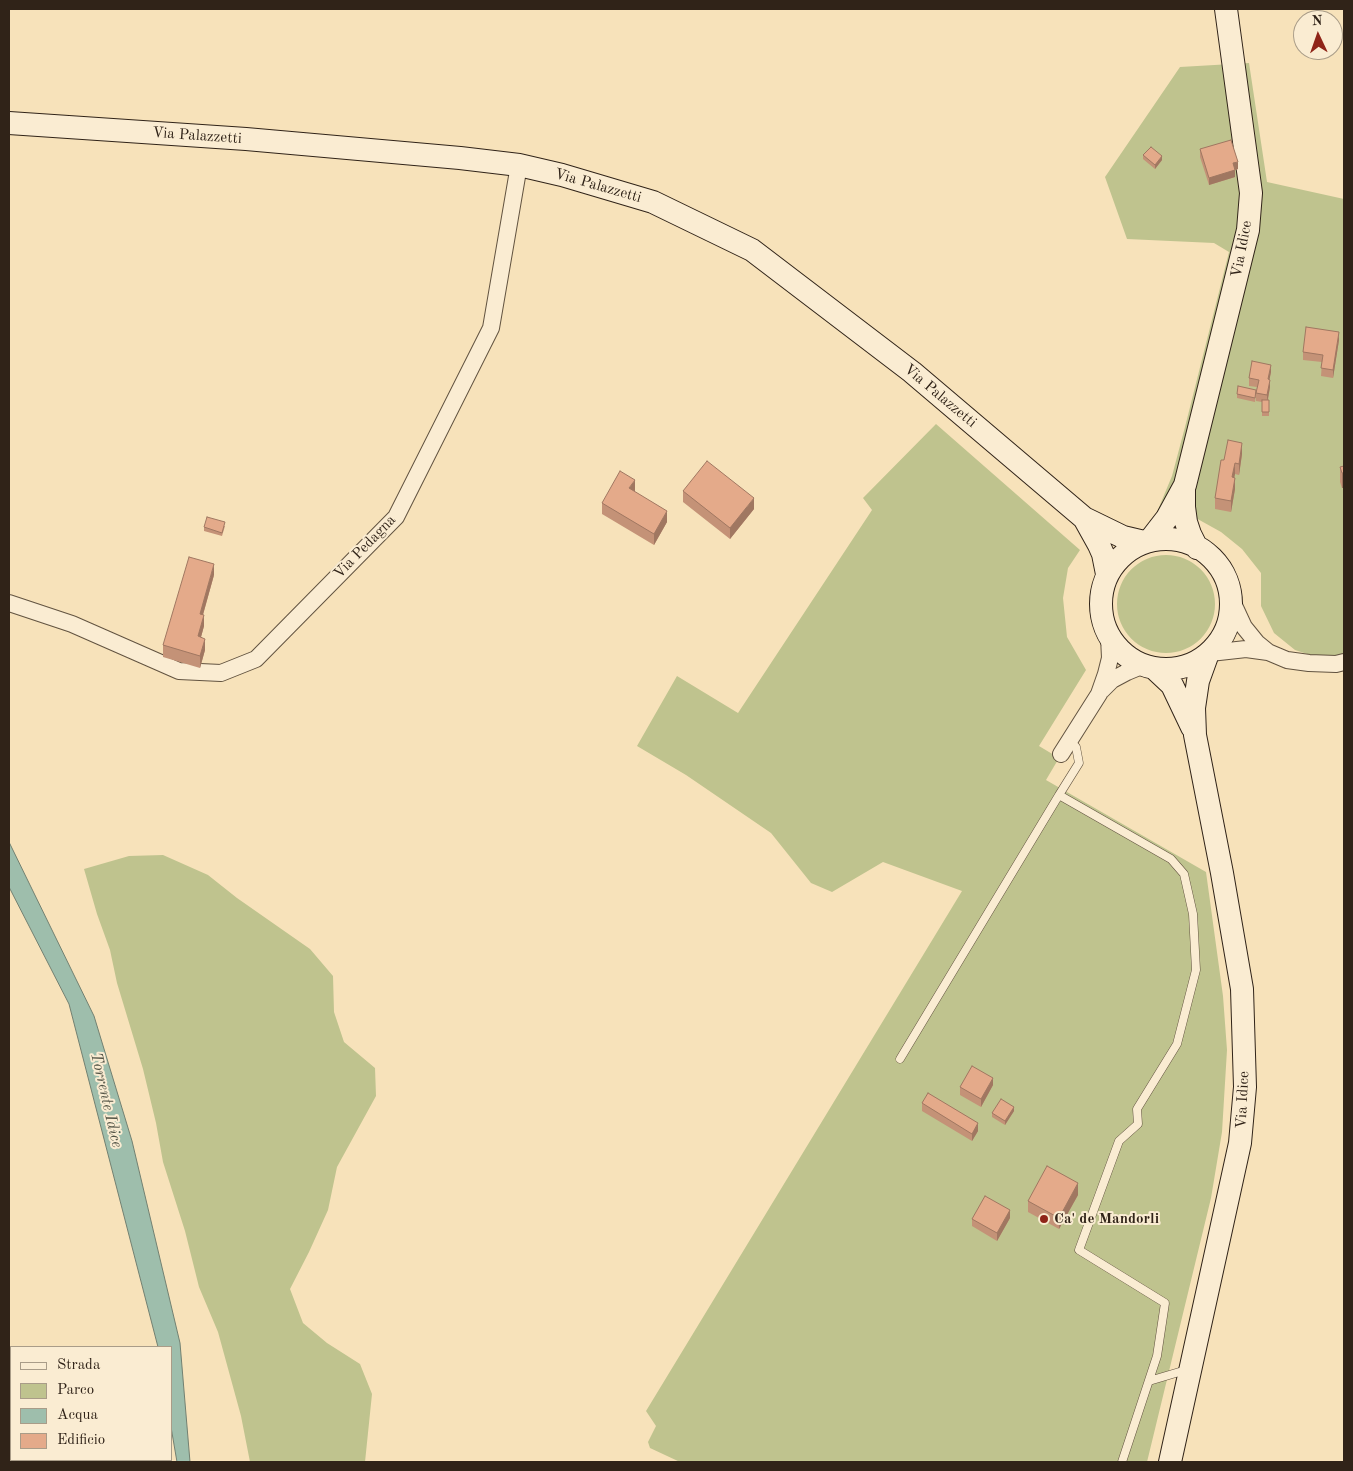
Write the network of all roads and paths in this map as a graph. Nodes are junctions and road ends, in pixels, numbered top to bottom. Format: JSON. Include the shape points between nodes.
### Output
{"nodes":[{"id":1,"x":1226,"y":9,"type":"edge"},
{"id":2,"x":9,"y":123,"type":"edge"},
{"id":3,"x":519,"y":165,"type":"junction"},
{"id":4,"x":1185,"y":486,"type":"junction"},
{"id":5,"x":1084,"y":518,"type":"junction"},
{"id":6,"x":1147,"y":541,"type":"junction"},
{"id":7,"x":1197,"y":548,"type":"junction"},
{"id":8,"x":1108,"y":574,"type":"junction"},
{"id":9,"x":1232,"y":601,"type":"junction"},
{"id":10,"x":9,"y":603,"type":"edge"},
{"id":11,"x":1110,"y":637,"type":"junction"},
{"id":12,"x":1268,"y":652,"type":"junction"},
{"id":13,"x":1209,"y":654,"type":"junction"},
{"id":14,"x":1344,"y":662,"type":"edge"},
{"id":15,"x":1150,"y":667,"type":"junction"},
{"id":16,"x":1098,"y":694,"type":"junction"},
{"id":17,"x":1195,"y":735,"type":"junction"},
{"id":18,"x":1065,"y":748,"type":"joint"},
{"id":19,"x":1059,"y":795,"type":"junction"},
{"id":20,"x":900,"y":1059,"type":"dead end"},
{"id":21,"x":1190,"y":1369,"type":"junction"},
{"id":22,"x":1149,"y":1381,"type":"junction"},
{"id":23,"x":1122,"y":1462,"type":"edge"},
{"id":24,"x":1170,"y":1462,"type":"edge"}],
"edges":[{"from":1,"to":4,"type":"main road","name":"Via Idice","via":[[1251,193],[1248,230]]},
{"from":2,"to":3,"type":"main road","name":"Via Palazzetti","via":[[246,139]]},
{"from":3,"to":5,"type":"main road","name":"Via Palazzetti","via":[[653,202],[752,250],[912,372]]},
{"from":3,"to":10,"type":"street","name":"Via Pedagna","via":[[491,328],[396,517],[256,659],[221,673],[179,671],[72,624]]},
{"from":4,"to":6,"type":"main road","name":"Via Idice","via":[[1168,518]]},
{"from":4,"to":7,"type":"main road","name":"Via Idice","via":[[1186,522]]},
{"from":5,"to":6,"type":"main road","name":"Via Palazzetti","via":[[1123,537]]},
{"from":5,"to":8,"type":"main road","name":"Via Palazzetti","via":[[1103,554]]},
{"from":6,"to":7,"type":"main road","name":"Via Idice","via":[[1178,539]]},
{"from":6,"to":8,"type":"main road","name":"Via Idice","via":[[1126,552]]},
{"from":7,"to":9,"type":"main road","name":"Via Idice","via":[[1213,559],[1227,578]]},
{"from":8,"to":11,"type":"main road","name":"Via Idice","via":[[1101,592],[1101,616]]},
{"from":9,"to":12,"type":"street","via":[[1244,627]]},
{"from":9,"to":13,"type":"main road","name":"Via Idice","via":[[1226,630]]},
{"from":11,"to":15,"type":"main road","name":"Via Idice","via":[[1118,652]]},
{"from":11,"to":16,"type":"street","via":[[1110,658]]},
{"from":12,"to":13,"type":"street","via":[[1246,649]]},
{"from":12,"to":14,"type":"street","via":[[1287,660],[1309,663]]},
{"from":13,"to":15,"type":"main road","via":[[1188,666]]},
{"from":13,"to":17,"type":"main road","name":"Via Idice","via":[[1198,681]]},
{"from":15,"to":16,"type":"street","via":[[1127,672],[1112,680]]},
{"from":15,"to":17,"type":"main road","name":"Via Idice","via":[[1172,685]]},
{"from":16,"to":18,"type":"street"},
{"from":17,"to":21,"type":"main road","name":"Via Idice","via":[[1242,989],[1245,1087],[1240,1144]]},
{"from":18,"to":19,"type":"lane","via":[[1076,748],[1079,763]]},
{"from":19,"to":20,"type":"lane"},
{"from":19,"to":22,"type":"lane","via":[[1171,859],[1184,874],[1193,914],[1196,970],[1177,1044],[1137,1109],[1138,1124],[1119,1141],[1079,1250],[1165,1304],[1157,1356]]},
{"from":21,"to":22,"type":"lane"},
{"from":21,"to":24,"type":"main road","name":"Via Idice"},
{"from":22,"to":23,"type":"lane"}]}
